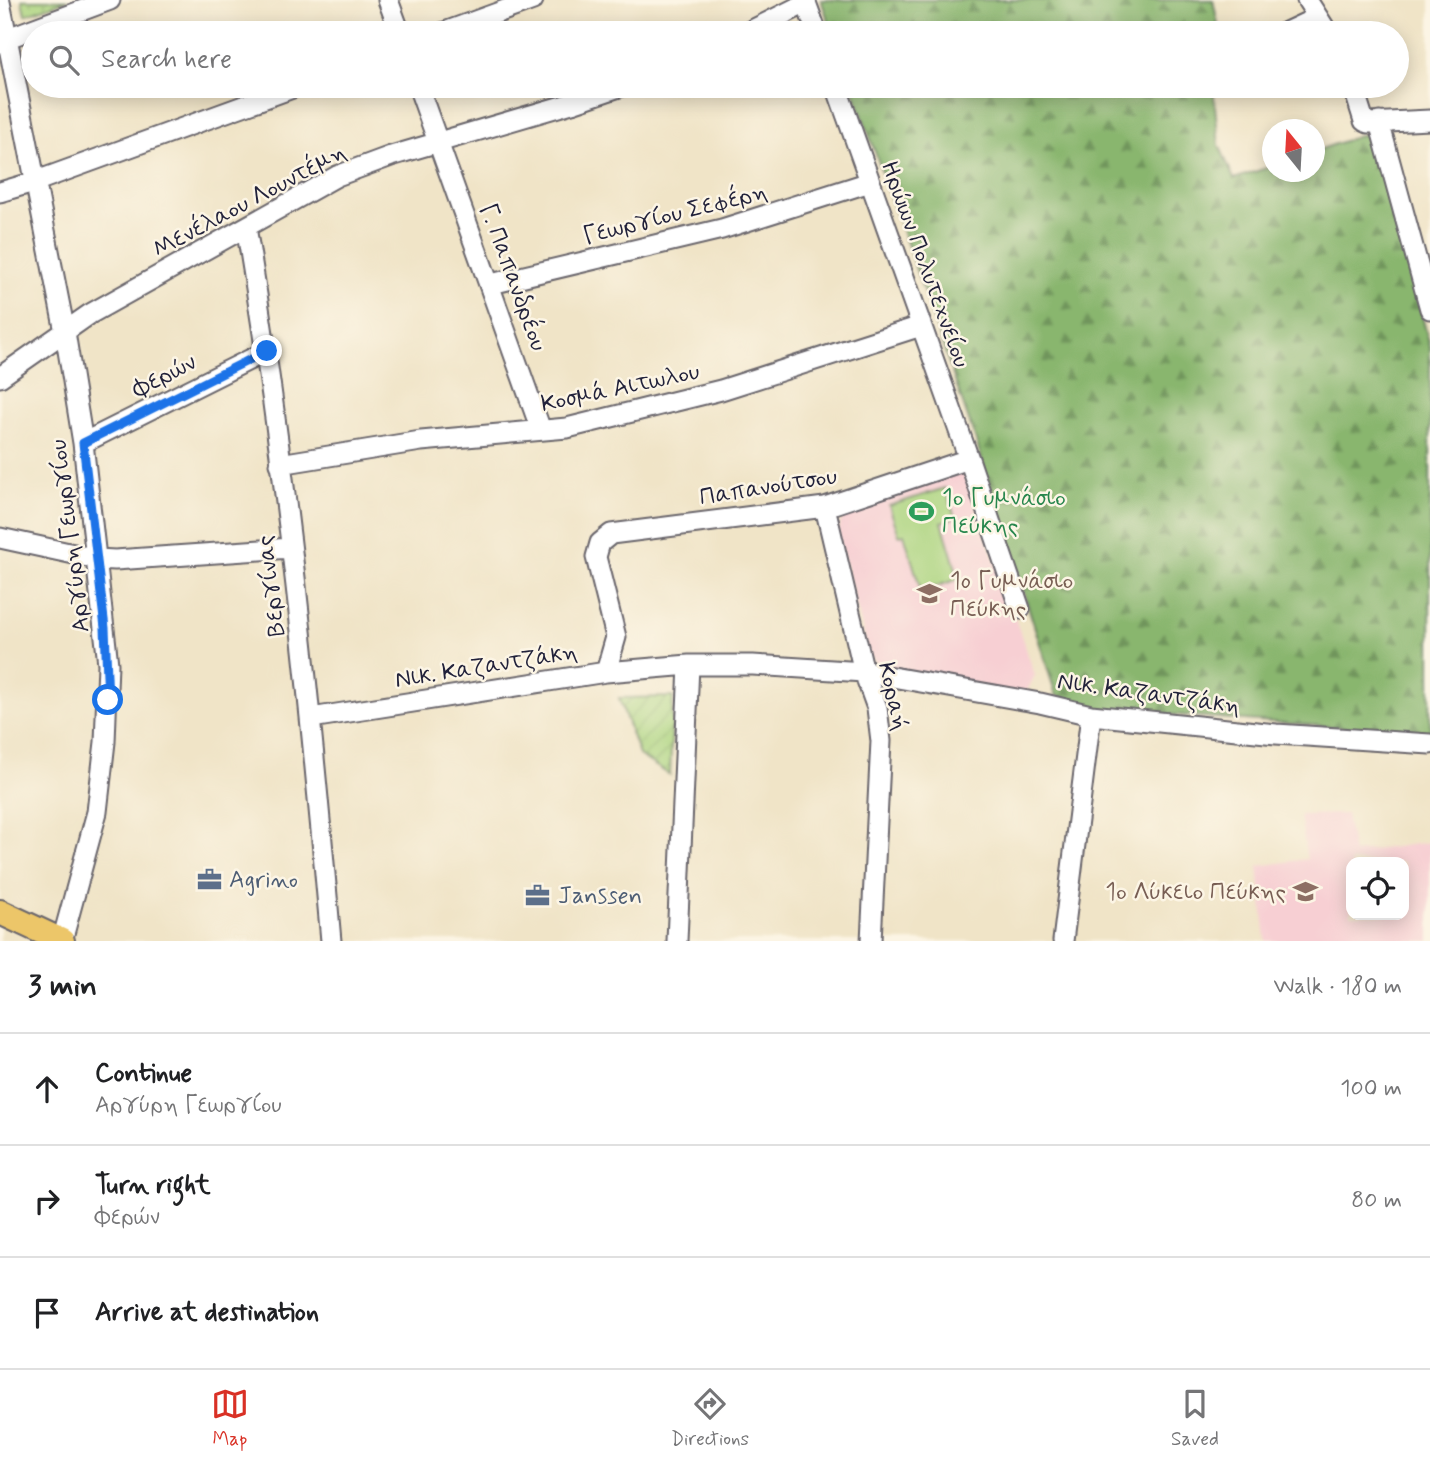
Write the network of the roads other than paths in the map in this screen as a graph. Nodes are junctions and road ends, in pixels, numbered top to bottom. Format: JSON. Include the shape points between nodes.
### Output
{"nodes":[{"id":1,"x":110,"y":0,"type":"edge"},
{"id":2,"x":388,"y":0,"type":"edge"},
{"id":3,"x":533,"y":0,"type":"edge"},
{"id":4,"x":1307,"y":0,"type":"edge"},
{"id":5,"x":805,"y":1,"type":"edge"},
{"id":6,"x":0,"y":2,"type":"edge"},
{"id":7,"x":54,"y":21,"type":"edge"},
{"id":8,"x":396,"y":21,"type":"edge"},
{"id":9,"x":475,"y":21,"type":"edge"},
{"id":10,"x":768,"y":21,"type":"edge"},
{"id":11,"x":812,"y":21,"type":"edge"},
{"id":12,"x":1320,"y":21,"type":"edge"},
{"id":13,"x":21,"y":34,"type":"edge"},
{"id":14,"x":4,"y":40,"type":"edge"},
{"id":15,"x":265,"y":98,"type":"edge"},
{"id":16,"x":422,"y":98,"type":"edge"},
{"id":17,"x":587,"y":98,"type":"edge"},
{"id":18,"x":840,"y":98,"type":"edge"},
{"id":19,"x":1357,"y":98,"type":"edge"},
{"id":20,"x":1430,"y":120,"type":"edge"},
{"id":21,"x":1379,"y":122,"type":"junction"},
{"id":22,"x":438,"y":141,"type":"junction"},
{"id":23,"x":34,"y":182,"type":"junction"},
{"id":24,"x":870,"y":182,"type":"junction"},
{"id":25,"x":0,"y":192,"type":"edge"},
{"id":26,"x":246,"y":227,"type":"junction"},
{"id":27,"x":491,"y":285,"type":"junction"},
{"id":28,"x":1430,"y":305,"type":"edge"},
{"id":29,"x":922,"y":326,"type":"junction"},
{"id":30,"x":65,"y":332,"type":"junction"},
{"id":31,"x":267,"y":351,"type":"junction"},
{"id":32,"x":0,"y":377,"type":"edge"},
{"id":33,"x":541,"y":430,"type":"junction"},
{"id":34,"x":83,"y":443,"type":"junction"},
{"id":35,"x":969,"y":459,"type":"junction"},
{"id":36,"x":280,"y":464,"type":"junction"},
{"id":37,"x":825,"y":507,"type":"junction"},
{"id":38,"x":611,"y":534,"type":"joint"},
{"id":39,"x":0,"y":538,"type":"edge"},
{"id":40,"x":291,"y":548,"type":"junction"},
{"id":41,"x":97,"y":559,"type":"junction"},
{"id":42,"x":1020,"y":609,"type":"dead end"},
{"id":43,"x":689,"y":665,"type":"junction"},
{"id":44,"x":606,"y":672,"type":"junction"},
{"id":45,"x":864,"y":672,"type":"junction"},
{"id":46,"x":1090,"y":715,"type":"junction"},
{"id":47,"x":311,"y":719,"type":"junction"},
{"id":48,"x":1430,"y":744,"type":"edge"},
{"id":49,"x":0,"y":912,"type":"edge"},
{"id":50,"x":62,"y":941,"type":"edge"},
{"id":51,"x":331,"y":941,"type":"edge"},
{"id":52,"x":677,"y":941,"type":"edge"},
{"id":53,"x":871,"y":941,"type":"edge"},
{"id":54,"x":1063,"y":941,"type":"edge"}],
"edges":[{"from":1,"to":7,"type":"street"},
{"from":2,"to":8,"type":"street"},
{"from":3,"to":9,"type":"street"},
{"from":4,"to":12,"type":"street"},
{"from":5,"to":10,"type":"street"},
{"from":5,"to":11,"type":"street"},
{"from":6,"to":14,"type":"street","name":"Αργύρη Γεωργίου"},
{"from":13,"to":14,"type":"street"},
{"from":14,"to":23,"type":"street","name":"Αργύρη Γεωργίου"},
{"from":15,"to":23,"type":"street"},
{"from":16,"to":22,"type":"street","name":"Γ. Παπανδρέου"},
{"from":17,"to":22,"type":"street","name":"Μενέλαου Λουντέμη"},
{"from":18,"to":24,"type":"street","name":"Ηρώων Πολυτεχνείου"},
{"from":19,"to":21,"type":"street","via":[[1364,121]]},
{"from":20,"to":21,"type":"street"},
{"from":21,"to":28,"type":"street"},
{"from":22,"to":26,"type":"street","name":"Μενέλαου Λουντέμη","via":[[348,172]]},
{"from":22,"to":27,"type":"street","name":"Γ. Παπανδρέου"},
{"from":23,"to":25,"type":"street"},
{"from":23,"to":30,"type":"street","name":"Αργύρη Γεωργίου"},
{"from":24,"to":27,"type":"street","name":"Γεωργίου Σεφέρη","via":[[722,229]]},
{"from":24,"to":29,"type":"street","name":"Ηρώων Πολυτεχνείου"},
{"from":26,"to":30,"type":"street","name":"Μενέλαου Λουντέμη"},
{"from":26,"to":31,"type":"street","name":"Βεργίνας"},
{"from":27,"to":33,"type":"street","name":"Γ. Παπανδρέου"},
{"from":29,"to":33,"type":"street","name":"Κοσμά Αιτωλου","via":[[721,390]]},
{"from":29,"to":35,"type":"street","name":"Ηρώων Πολυτεχνείου"},
{"from":30,"to":32,"type":"street","name":"Μενέλαου Λουντέμη"},
{"from":30,"to":34,"type":"street","name":"Αργύρη Γεωργίου"},
{"from":31,"to":34,"type":"street","name":"Φερών"},
{"from":31,"to":36,"type":"street","name":"Βεργίνας"},
{"from":33,"to":36,"type":"street","name":"Κοσμά Αιτωλου","via":[[421,441]]},
{"from":34,"to":41,"type":"street","name":"Αργύρη Γεωργίου"},
{"from":35,"to":37,"type":"street","name":"Παπανούτσου"},
{"from":35,"to":42,"type":"street","name":"Ηρώων Πολυτεχνείου"},
{"from":36,"to":40,"type":"street","name":"Βεργίνας"},
{"from":37,"to":38,"type":"street","name":"Παπανούτσου"},
{"from":37,"to":45,"type":"street","name":"Κοραή"},
{"from":38,"to":44,"type":"street","name":"Νικ. Καζαντζάκη","via":[[600,542],[596,557],[616,637]]},
{"from":39,"to":41,"type":"street"},
{"from":40,"to":41,"type":"street"},
{"from":40,"to":47,"type":"street","name":"Βεργίνας"},
{"from":41,"to":50,"type":"street","name":"Αργύρη Γεωργίου","via":[[108,700],[102,779],[91,841]]},
{"from":43,"to":44,"type":"street","name":"Νικ. Καζαντζάκη"},
{"from":43,"to":45,"type":"street","name":"Νικ. Καζαντζάκη"},
{"from":43,"to":52,"type":"street"},
{"from":44,"to":47,"type":"street","name":"Νικ. Καζαντζάκη"},
{"from":45,"to":46,"type":"street","name":"Νικ. Καζαντζάκη"},
{"from":45,"to":53,"type":"street","name":"Κοραή","via":[[877,708],[881,741]]},
{"from":46,"to":48,"type":"street","name":"Νικ. Καζαντζάκη"},
{"from":46,"to":54,"type":"street"},
{"from":47,"to":51,"type":"street","name":"Βεργίνας"},
{"from":49,"to":50,"type":"main road"}]}
